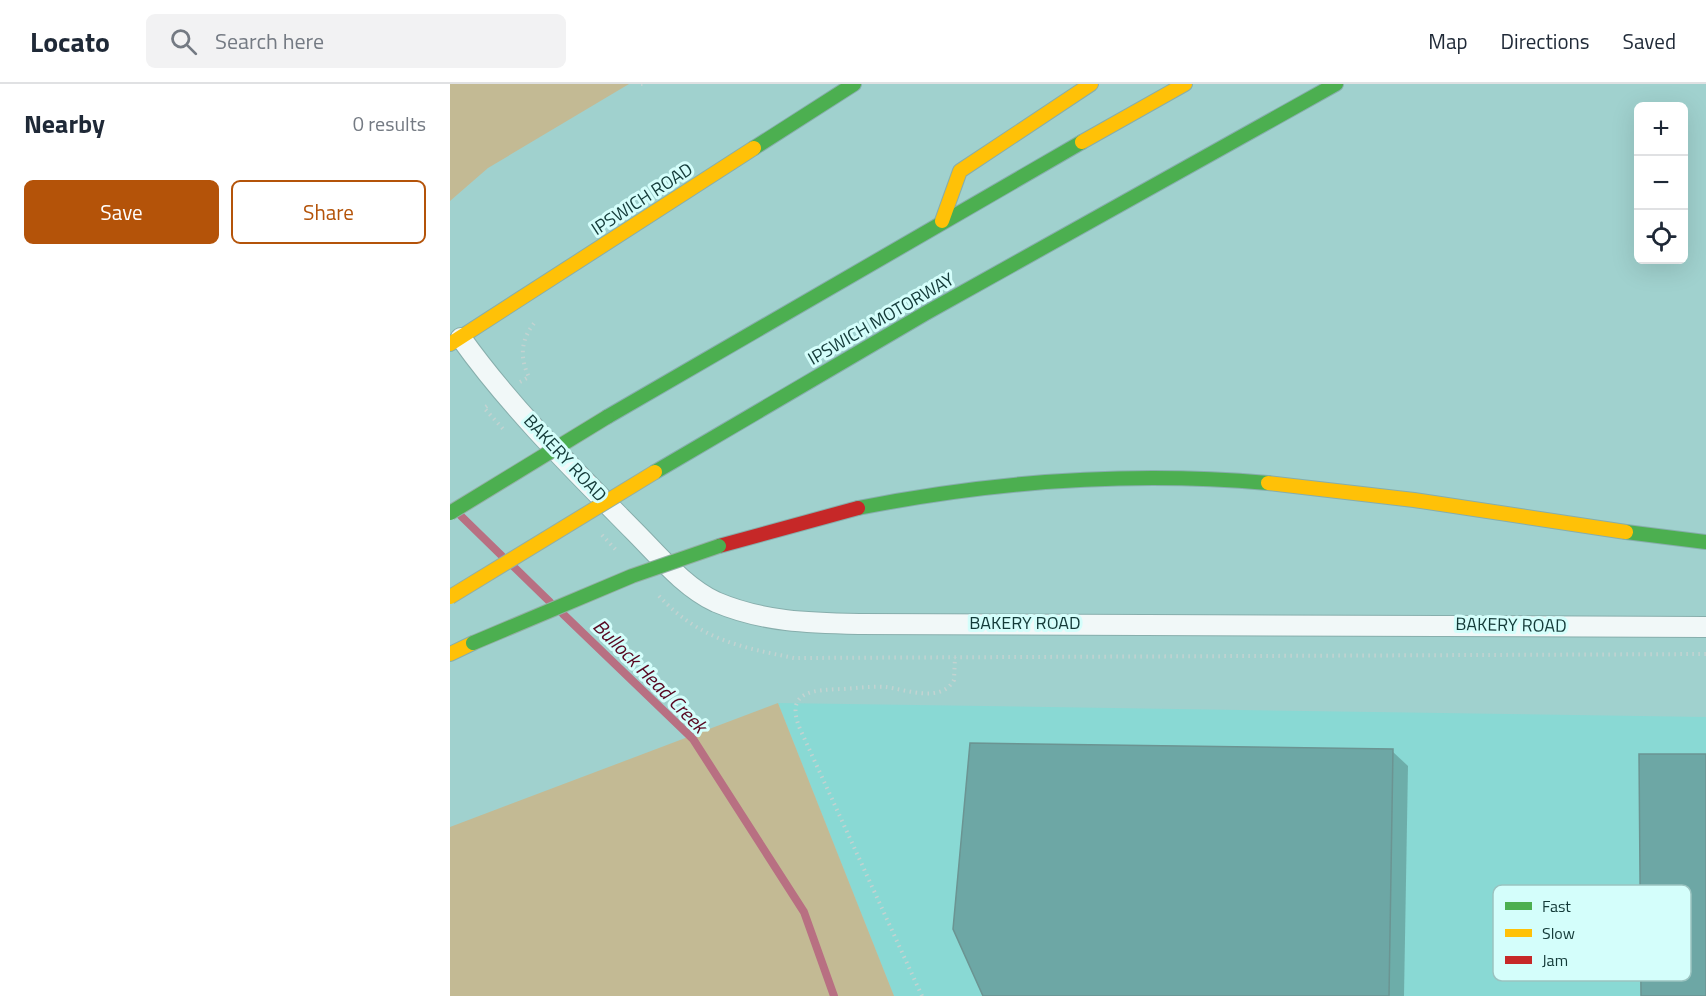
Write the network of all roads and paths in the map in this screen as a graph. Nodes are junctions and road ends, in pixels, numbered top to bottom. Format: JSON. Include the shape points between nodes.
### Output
{"nodes":[{"id":1,"x":854,"y":84,"type":"edge"},
{"id":2,"x":1091,"y":84,"type":"edge"},
{"id":3,"x":1185,"y":84,"type":"edge"},
{"id":4,"x":1336,"y":84,"type":"edge"},
{"id":5,"x":942,"y":221,"type":"junction"},
{"id":6,"x":542,"y":315,"type":"dead end"},
{"id":7,"x":456,"y":341,"type":"edge"},
{"id":8,"x":505,"y":391,"type":"junction"},
{"id":9,"x":450,"y":513,"type":"edge"},
{"id":10,"x":1706,"y":542,"type":"edge"},
{"id":11,"x":450,"y":597,"type":"edge"},
{"id":12,"x":1706,"y":627,"type":"edge"},
{"id":13,"x":450,"y":654,"type":"edge"},
{"id":14,"x":955,"y":657,"type":"dead end"},
{"id":15,"x":922,"y":996,"type":"edge"}],
"edges":[{"from":1,"to":7,"type":"main road","name":"IPSWICH ROAD"},
{"from":2,"to":5,"type":"main road","via":[[960,171]]},
{"from":3,"to":5,"type":"main road"},
{"from":4,"to":11,"type":"main road","name":"IPSWICH MOTORWAY","bridge":true,"via":[[947,301]]},
{"from":5,"to":9,"type":"main road","bridge":true},
{"from":6,"to":8,"type":"path","via":[[526,335],[522,349],[529,377]]},
{"from":7,"to":8,"type":"street","name":"BAKERY ROAD"},
{"from":8,"to":12,"type":"street","name":"BAKERY ROAD","via":[[568,464],[685,582],[714,601],[753,616],[791,623],[848,624]]},
{"from":10,"to":13,"type":"main road","bridge":true,"via":[[1239,480],[1155,476],[1049,480],[897,499],[770,529],[632,576]]},
{"from":14,"to":15,"type":"path","via":[[954,680],[943,690],[925,694],[877,687],[811,690],[795,708],[800,729]]}]}
